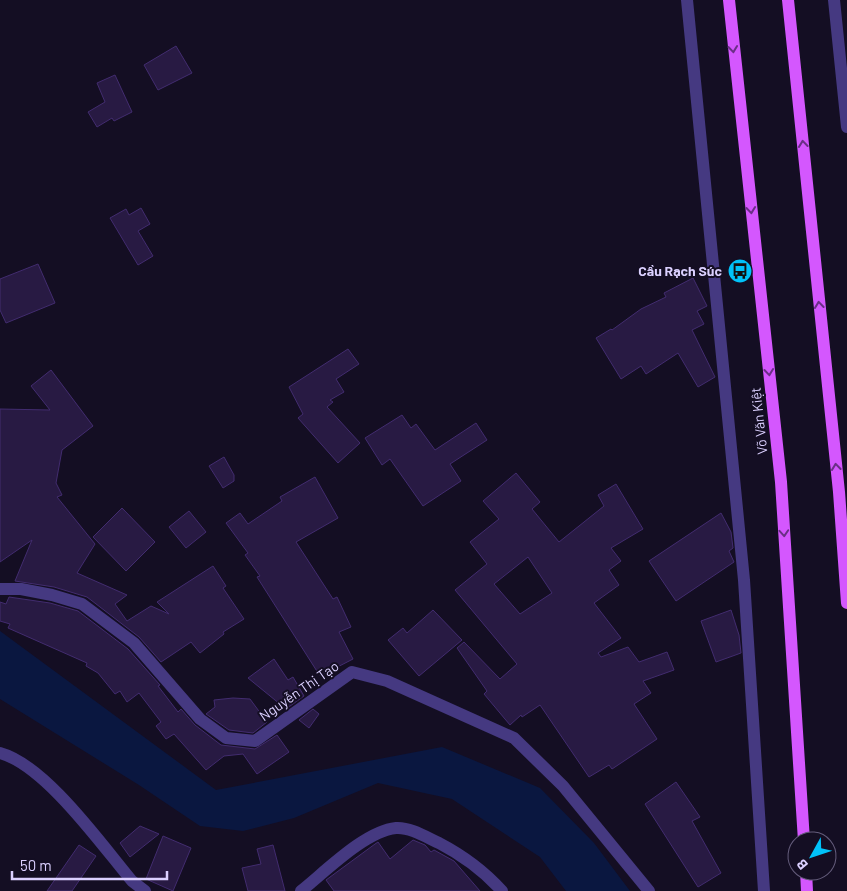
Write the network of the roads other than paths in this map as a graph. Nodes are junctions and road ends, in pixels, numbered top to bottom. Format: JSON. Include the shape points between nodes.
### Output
{"nodes":[{"id":1,"x":687,"y":0,"type":"edge"},
{"id":2,"x":729,"y":0,"type":"edge"},
{"id":3,"x":788,"y":0,"type":"edge"},
{"id":4,"x":834,"y":0,"type":"edge"},
{"id":5,"x":847,"y":127,"type":"edge"},
{"id":6,"x":0,"y":589,"type":"edge"},
{"id":7,"x":847,"y":603,"type":"edge"},
{"id":8,"x":0,"y":753,"type":"edge"},
{"id":9,"x":803,"y":831,"type":"edge"},
{"id":10,"x":145,"y":891,"type":"edge"},
{"id":11,"x":301,"y":891,"type":"edge"},
{"id":12,"x":502,"y":891,"type":"edge"},
{"id":13,"x":649,"y":891,"type":"edge"},
{"id":14,"x":764,"y":891,"type":"edge"}],
"edges":[{"from":1,"to":14,"type":"street","via":[[744,580]]},
{"from":2,"to":9,"type":"main road","name":"Võ Văn Kiệt","one_way":true,"via":[[781,482]]},
{"from":7,"to":3,"type":"main road","one_way":true,"via":[[839,492]]},
{"from":4,"to":5,"type":"street"},
{"from":6,"to":13,"type":"street","name":"Nguyễn Thị Tạo","via":[[52,595],[82,604],[134,643],[200,719],[226,738],[255,740],[352,672],[388,681],[514,738],[562,786]]},
{"from":8,"to":10,"type":"street","via":[[29,768],[49,784],[132,881]]},
{"from":11,"to":12,"type":"street","via":[[368,839],[397,828],[418,833],[463,855]]}]}
